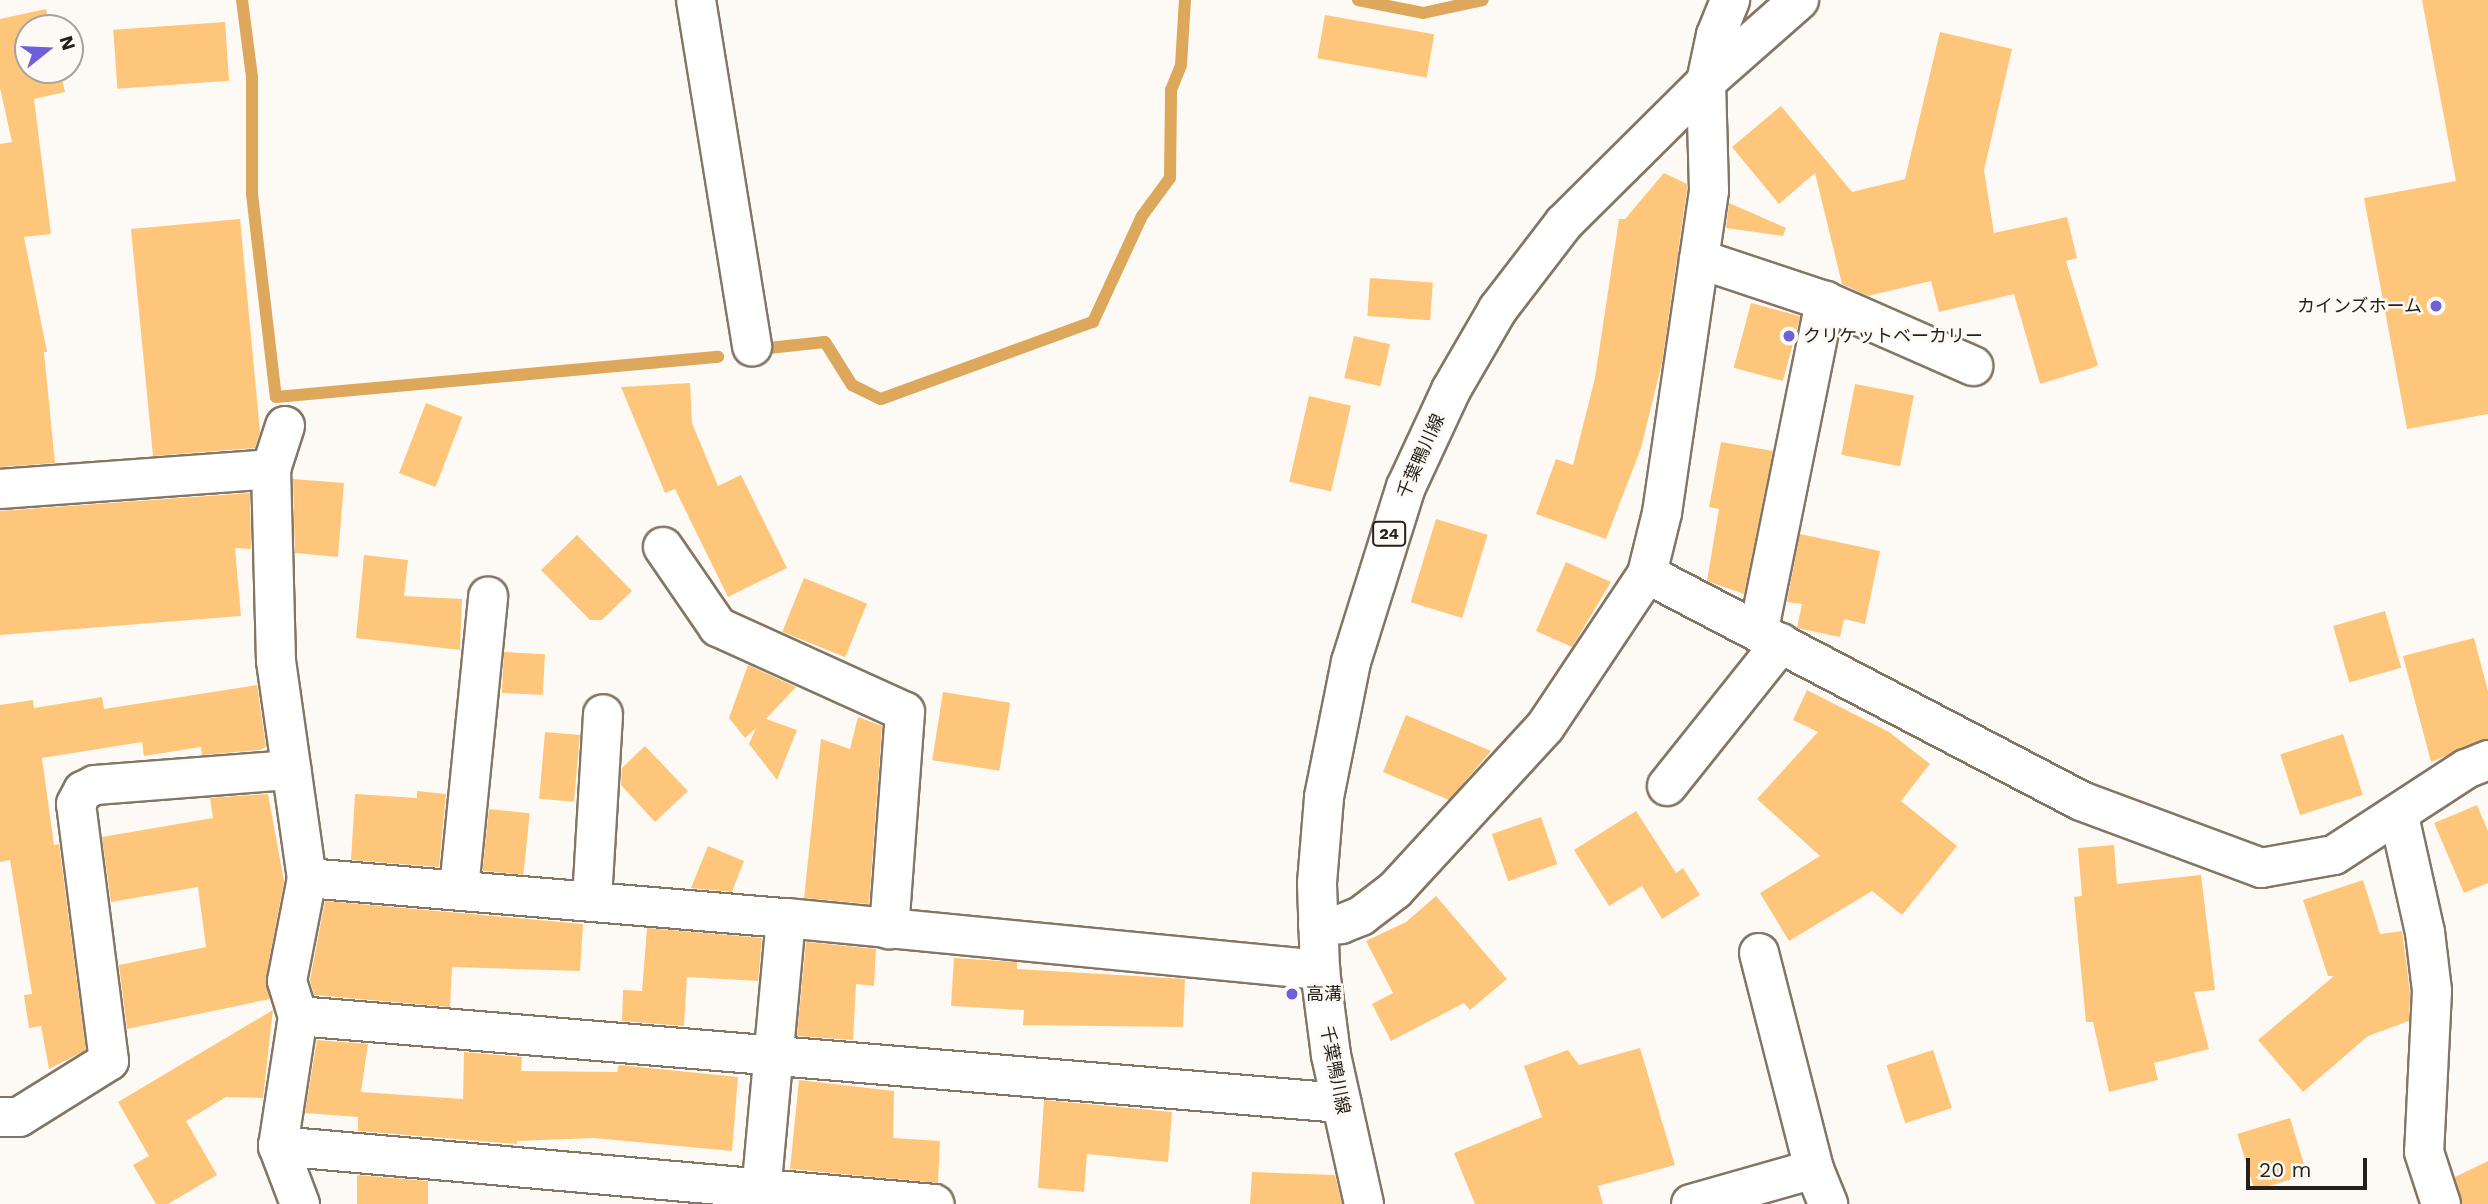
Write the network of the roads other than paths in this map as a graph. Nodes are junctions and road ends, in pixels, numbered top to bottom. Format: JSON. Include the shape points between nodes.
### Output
{"nodes":[{"id":1,"x":696,"y":0,"type":"edge"},
{"id":2,"x":1730,"y":0,"type":"edge"},
{"id":3,"x":1800,"y":0,"type":"edge"},
{"id":4,"x":1706,"y":82,"type":"junction"},
{"id":5,"x":1699,"y":259,"type":"junction"},
{"id":6,"x":1825,"y":301,"type":"junction"},
{"id":7,"x":752,"y":347,"type":"dead end"},
{"id":8,"x":1973,"y":366,"type":"dead end"},
{"id":9,"x":285,"y":426,"type":"dead end"},
{"id":10,"x":271,"y":469,"type":"junction"},
{"id":11,"x":0,"y":489,"type":"edge"},
{"id":12,"x":663,"y":547,"type":"dead end"},
{"id":13,"x":1647,"y":574,"type":"junction"},
{"id":14,"x":488,"y":596,"type":"dead end"},
{"id":15,"x":1770,"y":636,"type":"junction"},
{"id":16,"x":603,"y":714,"type":"dead end"},
{"id":17,"x":2488,"y":760,"type":"edge"},
{"id":18,"x":291,"y":771,"type":"junction"},
{"id":19,"x":1667,"y":786,"type":"dead end"},
{"id":20,"x":2399,"y":816,"type":"junction"},
{"id":21,"x":307,"y":878,"type":"junction"},
{"id":22,"x":458,"y":889,"type":"junction"},
{"id":23,"x":592,"y":901,"type":"junction"},
{"id":24,"x":786,"y":918,"type":"junction"},
{"id":25,"x":1318,"y":925,"type":"junction"},
{"id":26,"x":889,"y":929,"type":"junction"},
{"id":27,"x":1759,"y":953,"type":"dead end"},
{"id":28,"x":1320,"y":970,"type":"junction"},
{"id":29,"x":298,"y":1016,"type":"junction"},
{"id":30,"x":775,"y":1054,"type":"junction"},
{"id":31,"x":1341,"y":1103,"type":"junction"},
{"id":32,"x":0,"y":1117,"type":"edge"},
{"id":33,"x":278,"y":1146,"type":"junction"},
{"id":34,"x":1814,"y":1170,"type":"junction"},
{"id":35,"x":760,"y":1197,"type":"edge"},
{"id":36,"x":300,"y":1204,"type":"edge"},
{"id":37,"x":934,"y":1204,"type":"edge"},
{"id":38,"x":1364,"y":1204,"type":"edge"},
{"id":39,"x":1691,"y":1204,"type":"edge"},
{"id":40,"x":1828,"y":1204,"type":"edge"},
{"id":41,"x":2441,"y":1204,"type":"edge"}],
"edges":[{"from":1,"to":7,"type":"street"},
{"from":2,"to":4,"type":"street","via":[[1716,35]]},
{"from":3,"to":4,"type":"street","name":"千葉鴨川線","number":"24"},
{"from":4,"to":5,"type":"street","via":[[1709,190]]},
{"from":4,"to":25,"type":"street","name":"千葉鴨川線","number":"24","via":[[1564,223],[1498,309],[1451,390],[1406,487],[1377,570],[1342,703],[1324,797]]},
{"from":5,"to":6,"type":"street"},
{"from":5,"to":13,"type":"street","via":[[1662,513]]},
{"from":6,"to":8,"type":"street"},
{"from":6,"to":15,"type":"street"},
{"from":9,"to":10,"type":"street"},
{"from":10,"to":11,"type":"street"},
{"from":10,"to":18,"type":"street","via":[[276,661]]},
{"from":12,"to":26,"type":"street","via":[[718,626],[905,712]]},
{"from":13,"to":15,"type":"street"},
{"from":13,"to":25,"type":"street","via":[[1545,727],[1395,890],[1362,916],[1341,924]]},
{"from":14,"to":22,"type":"street"},
{"from":15,"to":19,"type":"street"},
{"from":15,"to":20,"type":"street","via":[[2081,801],[2261,869],[2334,855]]},
{"from":16,"to":23,"type":"street"},
{"from":17,"to":20,"type":"street","via":[[2466,769]]},
{"from":18,"to":21,"type":"street"},
{"from":18,"to":32,"type":"street","via":[[95,785],[83,791],[76,804],[110,1061],[19,1117]]},
{"from":20,"to":41,"type":"street","via":[[2425,932],[2432,991],[2424,1153]]},
{"from":21,"to":22,"type":"street"},
{"from":21,"to":29,"type":"street","via":[[287,981]]},
{"from":22,"to":23,"type":"street"},
{"from":23,"to":24,"type":"street"},
{"from":24,"to":26,"type":"street"},
{"from":24,"to":30,"type":"street"},
{"from":25,"to":28,"type":"street","name":"千葉鴨川線","number":"24"},
{"from":26,"to":28,"type":"street"},
{"from":27,"to":34,"type":"street"},
{"from":28,"to":31,"type":"street","name":"千葉鴨川線","number":"24"},
{"from":29,"to":30,"type":"street","via":[[565,1041]]},
{"from":29,"to":33,"type":"street"},
{"from":30,"to":31,"type":"street"},
{"from":30,"to":35,"type":"street"},
{"from":31,"to":38,"type":"street","name":"千葉鴨川線","number":"24"},
{"from":33,"to":35,"type":"street"},
{"from":33,"to":36,"type":"street"},
{"from":34,"to":39,"type":"street"},
{"from":34,"to":40,"type":"street"},
{"from":35,"to":37,"type":"street"}]}
